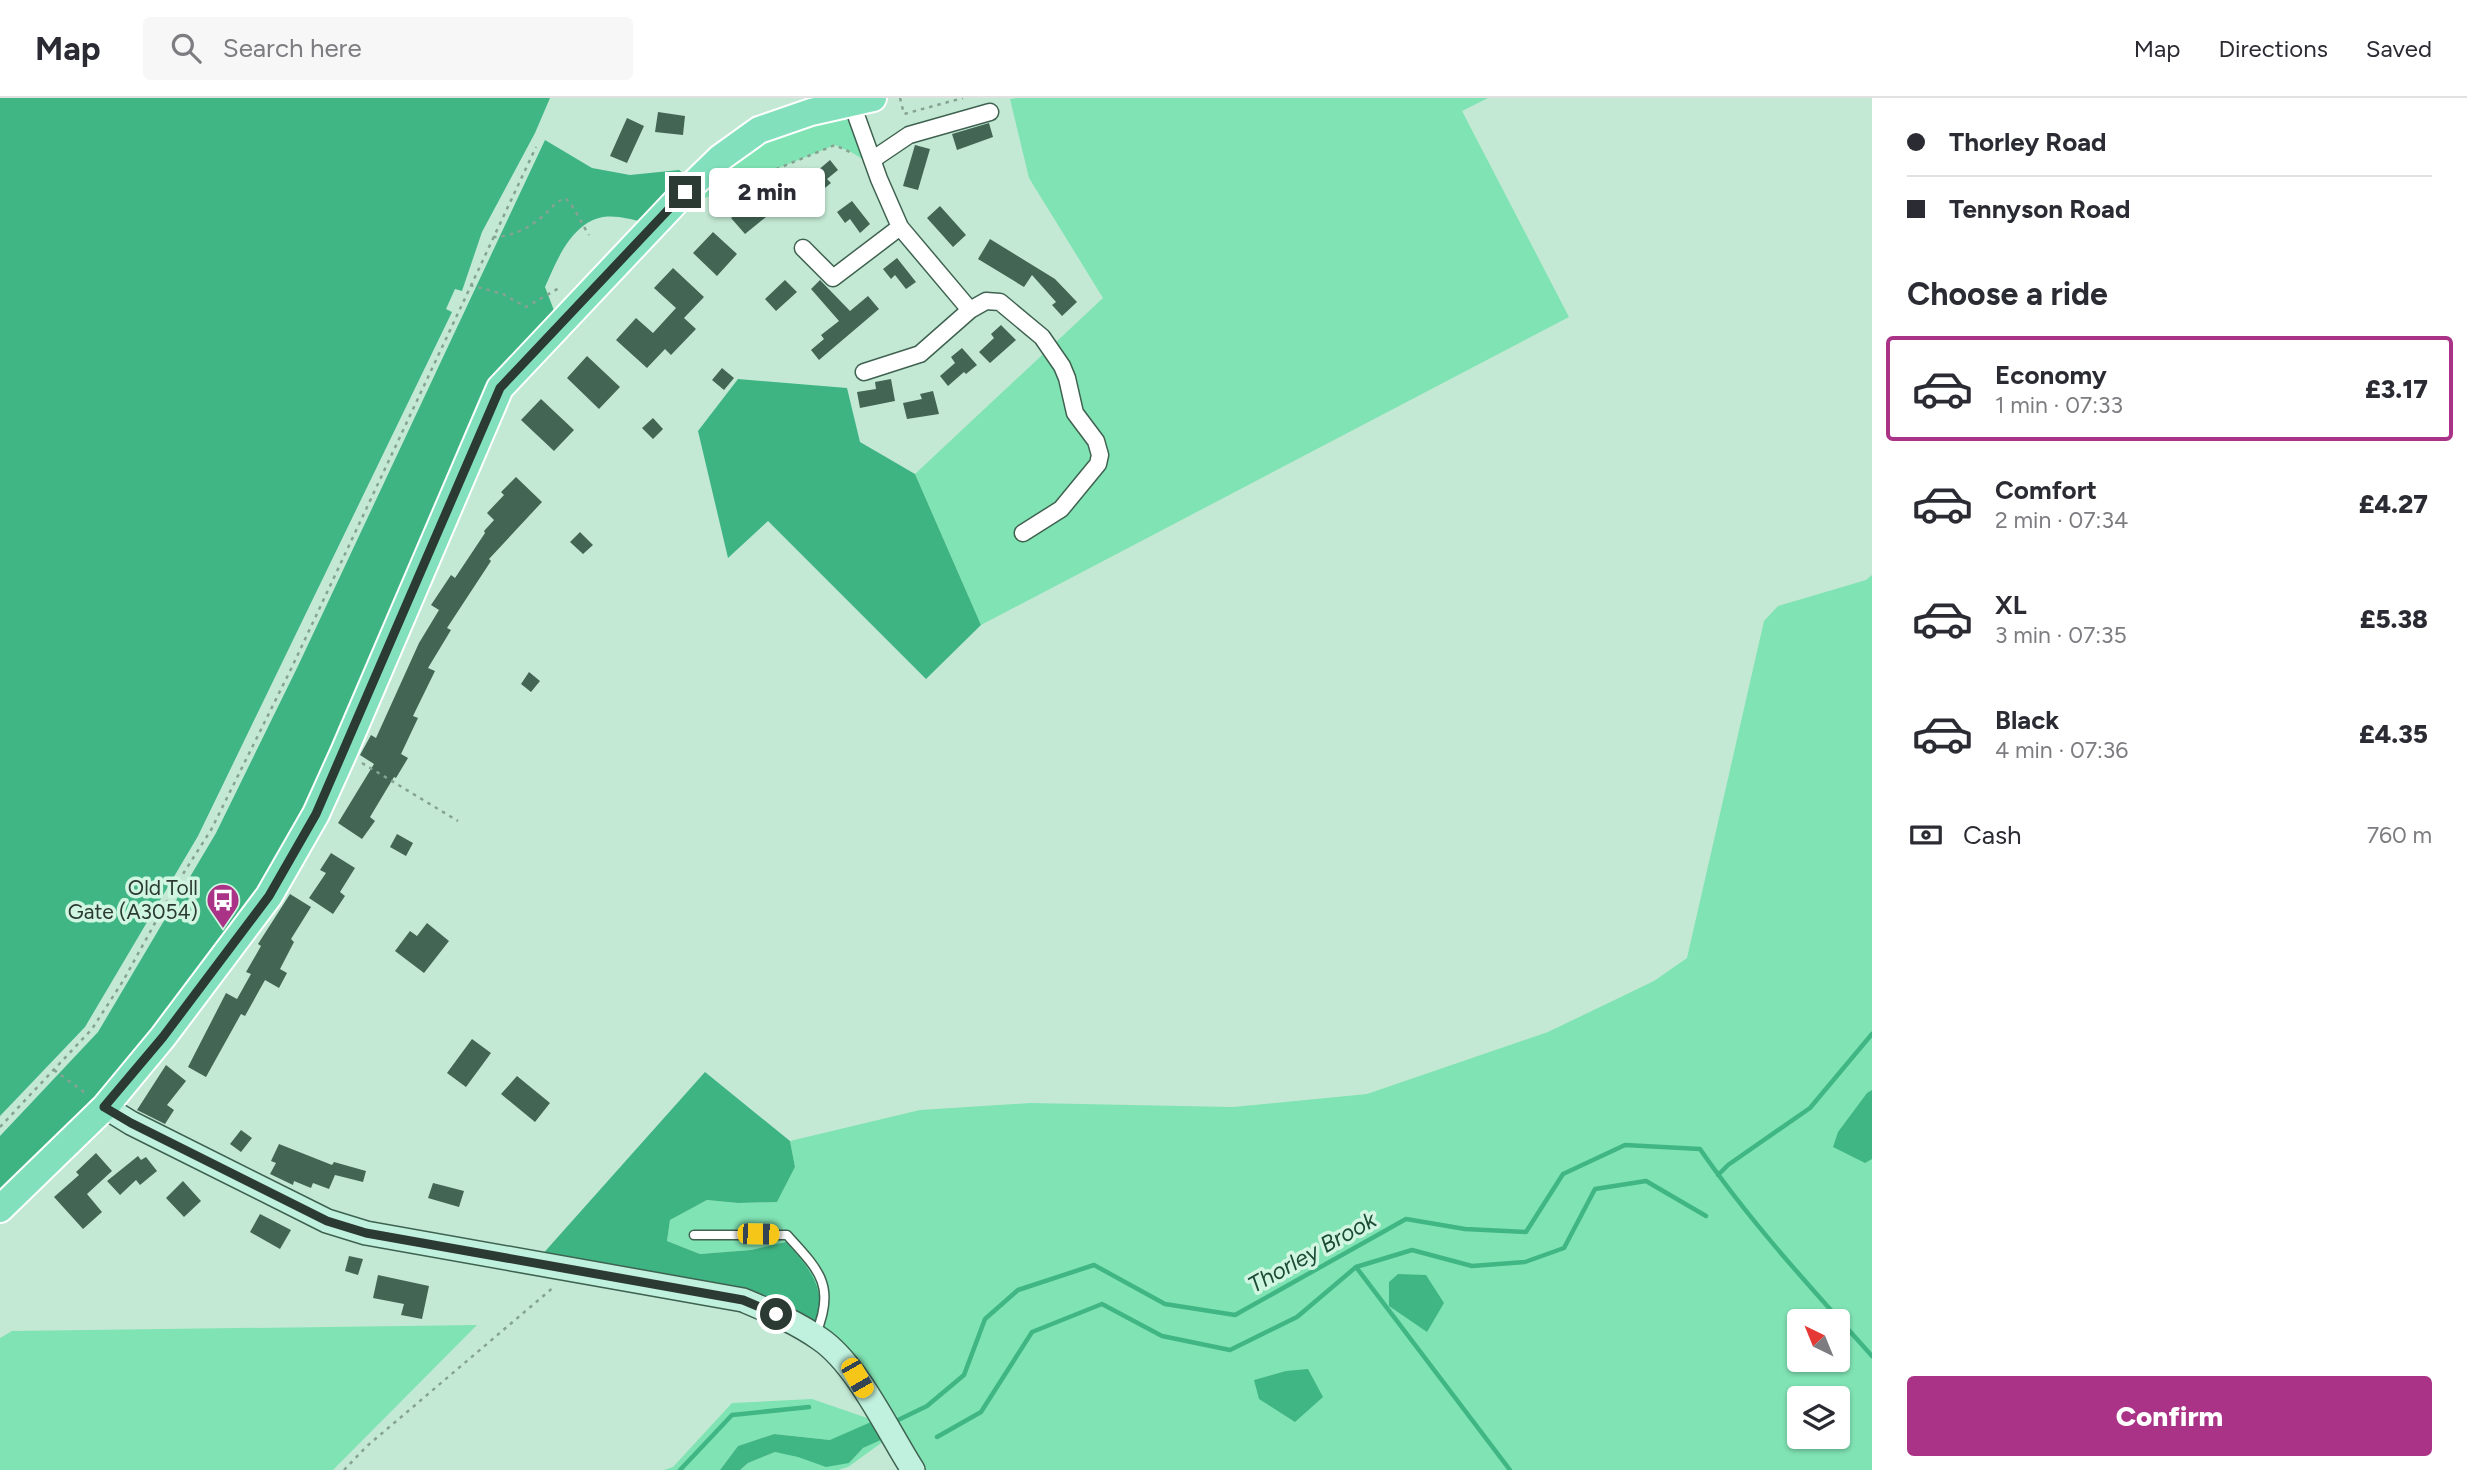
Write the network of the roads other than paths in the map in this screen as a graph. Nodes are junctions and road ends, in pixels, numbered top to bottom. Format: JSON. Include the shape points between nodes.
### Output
{"nodes":[{"id":1,"x":863,"y":101,"type":"edge"},
{"id":2,"x":990,"y":112,"type":"dead end"},
{"id":3,"x":873,"y":163,"type":"junction"},
{"id":4,"x":900,"y":227,"type":"junction"},
{"id":5,"x":803,"y":248,"type":"dead end"},
{"id":6,"x":971,"y":310,"type":"junction"},
{"id":7,"x":864,"y":372,"type":"dead end"},
{"id":8,"x":1023,"y":533,"type":"dead end"},
{"id":9,"x":104,"y":1107,"type":"junction"},
{"id":10,"x":0,"y":1209,"type":"edge"},
{"id":11,"x":694,"y":1235,"type":"dead end"},
{"id":12,"x":814,"y":1336,"type":"junction"},
{"id":13,"x":913,"y":1470,"type":"edge"}],
"edges":[{"from":1,"to":3,"type":"street"},
{"from":1,"to":9,"type":"main road","via":[[759,130],[720,158],[500,388],[316,814],[269,896]]},
{"from":2,"to":3,"type":"street","via":[[909,135]]},
{"from":3,"to":4,"type":"street"},
{"from":4,"to":5,"type":"street","via":[[833,278]]},
{"from":4,"to":6,"type":"street"},
{"from":6,"to":7,"type":"street","via":[[920,354]]},
{"from":6,"to":8,"type":"street","via":[[986,301],[1000,302],[1042,337],[1067,378],[1075,413],[1099,447],[1097,464],[1069,502]]},
{"from":9,"to":10,"type":"main road"},
{"from":9,"to":12,"type":"main road","via":[[327,1221],[366,1233],[743,1300]]},
{"from":11,"to":12,"type":"lane","via":[[787,1235],[823,1282],[824,1314]]},
{"from":12,"to":13,"type":"main road","via":[[840,1356],[857,1378]]}]}
